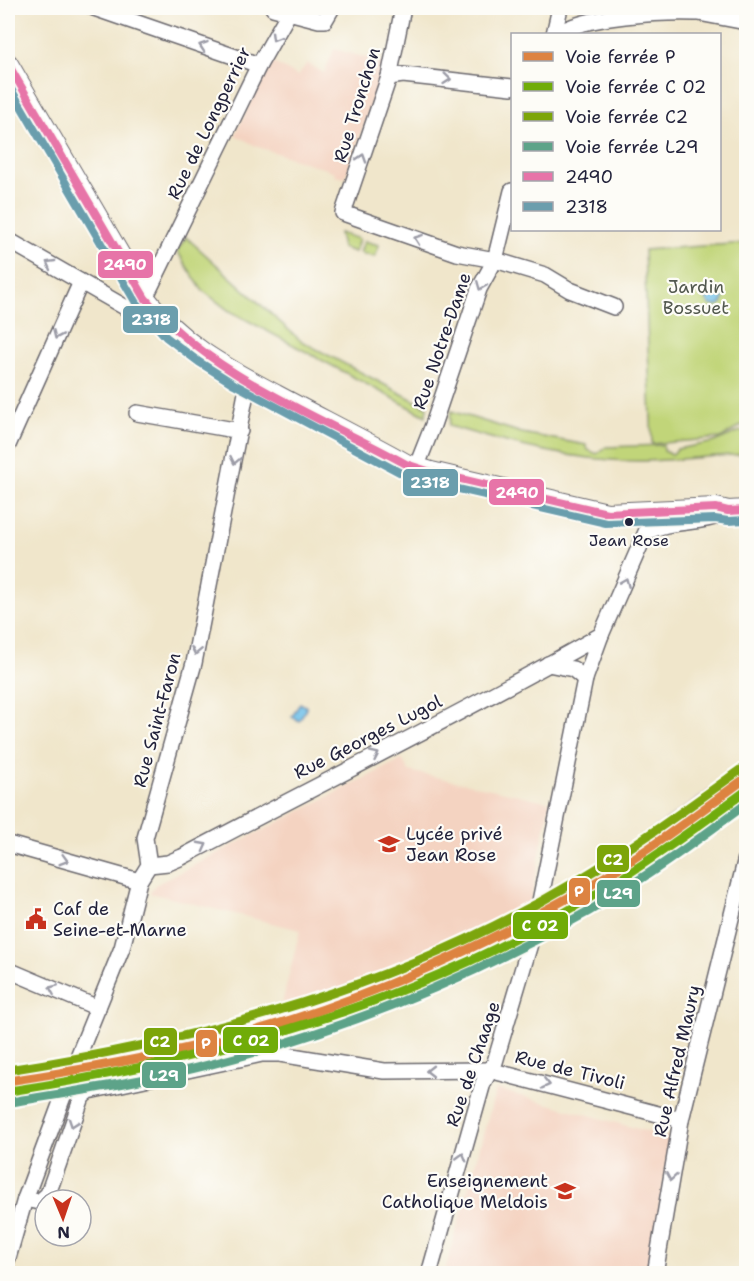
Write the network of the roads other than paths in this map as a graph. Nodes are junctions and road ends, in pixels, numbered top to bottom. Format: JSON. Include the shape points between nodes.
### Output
{"nodes":[{"id":1,"x":94,"y":8,"type":"edge"},
{"id":2,"x":273,"y":8,"type":"edge"},
{"id":3,"x":403,"y":8,"type":"edge"},
{"id":4,"x":560,"y":8,"type":"edge"},
{"id":5,"x":676,"y":8,"type":"edge"},
{"id":6,"x":696,"y":13,"type":"junction"},
{"id":7,"x":288,"y":14,"type":"junction"},
{"id":8,"x":329,"y":14,"type":"edge"},
{"id":9,"x":747,"y":22,"type":"edge"},
{"id":10,"x":554,"y":33,"type":"edge"},
{"id":11,"x":562,"y":33,"type":"edge"},
{"id":12,"x":260,"y":63,"type":"junction"},
{"id":13,"x":9,"y":71,"type":"edge"},
{"id":14,"x":389,"y":77,"type":"junction"},
{"id":15,"x":511,"y":87,"type":"edge"},
{"id":16,"x":511,"y":199,"type":"edge"},
{"id":17,"x":8,"y":240,"type":"edge"},
{"id":18,"x":495,"y":260,"type":"junction"},
{"id":19,"x":81,"y":282,"type":"junction"},
{"id":20,"x":145,"y":298,"type":"junction"},
{"id":21,"x":614,"y":308,"type":"dead end"},
{"id":22,"x":159,"y":315,"type":"junction"},
{"id":23,"x":251,"y":382,"type":"junction"},
{"id":24,"x":137,"y":413,"type":"dead end"},
{"id":25,"x":240,"y":431,"type":"junction"},
{"id":26,"x":8,"y":446,"type":"edge"},
{"id":27,"x":416,"y":468,"type":"junction"},
{"id":28,"x":737,"y":510,"type":"edge"},
{"id":29,"x":601,"y":635,"type":"junction"},
{"id":30,"x":548,"y":664,"type":"junction"},
{"id":31,"x":585,"y":679,"type":"junction"},
{"id":32,"x":8,"y":844,"type":"edge"},
{"id":33,"x":747,"y":858,"type":"edge"},
{"id":34,"x":149,"y":865,"type":"junction"},
{"id":35,"x":139,"y":881,"type":"junction"},
{"id":36,"x":539,"y":906,"type":"dead end"},
{"id":37,"x":532,"y":937,"type":"dead end"},
{"id":38,"x":8,"y":970,"type":"edge"},
{"id":39,"x":98,"y":1008,"type":"junction"},
{"id":40,"x":77,"y":1059,"type":"tunnel mouth"},
{"id":41,"x":489,"y":1070,"type":"junction"},
{"id":42,"x":67,"y":1086,"type":"tunnel mouth"},
{"id":43,"x":681,"y":1120,"type":"junction"},
{"id":44,"x":25,"y":1199,"type":"junction"},
{"id":45,"x":8,"y":1258,"type":"edge"},
{"id":46,"x":429,"y":1274,"type":"edge"},
{"id":47,"x":655,"y":1274,"type":"edge"}],
"edges":[{"from":12,"to":1,"type":"street","one_way":true},
{"from":2,"to":7,"type":"street"},
{"from":3,"to":14,"type":"street","name":"Rue Tronchon"},
{"from":4,"to":10,"type":"street"},
{"from":5,"to":6,"type":"street"},
{"from":6,"to":9,"type":"street"},
{"from":6,"to":11,"type":"street","via":[[620,17],[575,25]]},
{"from":7,"to":8,"type":"street"},
{"from":7,"to":12,"type":"street","name":"Rue de Longperrier","one_way":true},
{"from":12,"to":20,"type":"street","name":"Rue de Longperrier"},
{"from":13,"to":20,"type":"main road"},
{"from":14,"to":15,"type":"street","one_way":true,"via":[[402,75]]},
{"from":18,"to":14,"type":"street","name":"Rue Tronchon","one_way":true,"via":[[457,253],[344,213]]},
{"from":16,"to":18,"type":"street","name":"Rue Notre-Dame"},
{"from":19,"to":17,"type":"street","one_way":true},
{"from":18,"to":21,"type":"street","via":[[545,275]]},
{"from":18,"to":27,"type":"street","name":"Rue Notre-Dame","one_way":true,"via":[[479,289]]},
{"from":19,"to":22,"type":"street","via":[[135,313]]},
{"from":19,"to":26,"type":"street","one_way":true},
{"from":20,"to":22,"type":"main road"},
{"from":22,"to":23,"type":"main road","via":[[192,347]]},
{"from":23,"to":25,"type":"street","name":"Rue Saint-Faron"},
{"from":23,"to":27,"type":"main road"},
{"from":24,"to":25,"type":"street"},
{"from":25,"to":34,"type":"street","name":"Rue Saint-Faron","one_way":true,"via":[[194,663],[146,838]]},
{"from":27,"to":28,"type":"main road","via":[[607,513]]},
{"from":29,"to":28,"type":"street","one_way":true,"via":[[646,532],[660,525],[716,519]]},
{"from":29,"to":30,"type":"street","name":"Rue Georges Lugol"},
{"from":29,"to":31,"type":"street"},
{"from":30,"to":31,"type":"street","via":[[573,669]]},
{"from":34,"to":30,"type":"street","name":"Rue Georges Lugol","one_way":true,"via":[[182,857]]},
{"from":31,"to":36,"type":"street"},
{"from":32,"to":35,"type":"street","one_way":true},
{"from":33,"to":43,"type":"street","name":"Rue Alfred Maury"},
{"from":34,"to":35,"type":"street"},
{"from":35,"to":39,"type":"street","via":[[122,948]]},
{"from":37,"to":41,"type":"street","name":"Rue de Chaage","via":[[495,1062]]},
{"from":39,"to":38,"type":"street","one_way":true},
{"from":39,"to":40,"type":"street"},
{"from":41,"to":43,"type":"street","name":"Rue de Tivoli","one_way":true},
{"from":41,"to":44,"type":"street","name":"Rue de Tivoli","one_way":true,"via":[[384,1071],[262,1054],[96,1088],[82,1096],[46,1198],[39,1202]]},
{"from":46,"to":41,"type":"street","name":"Rue de Chaage","one_way":true},
{"from":42,"to":44,"type":"street"},
{"from":43,"to":47,"type":"street","name":"Rue Alfred Maury","one_way":true},
{"from":44,"to":45,"type":"street"}]}
